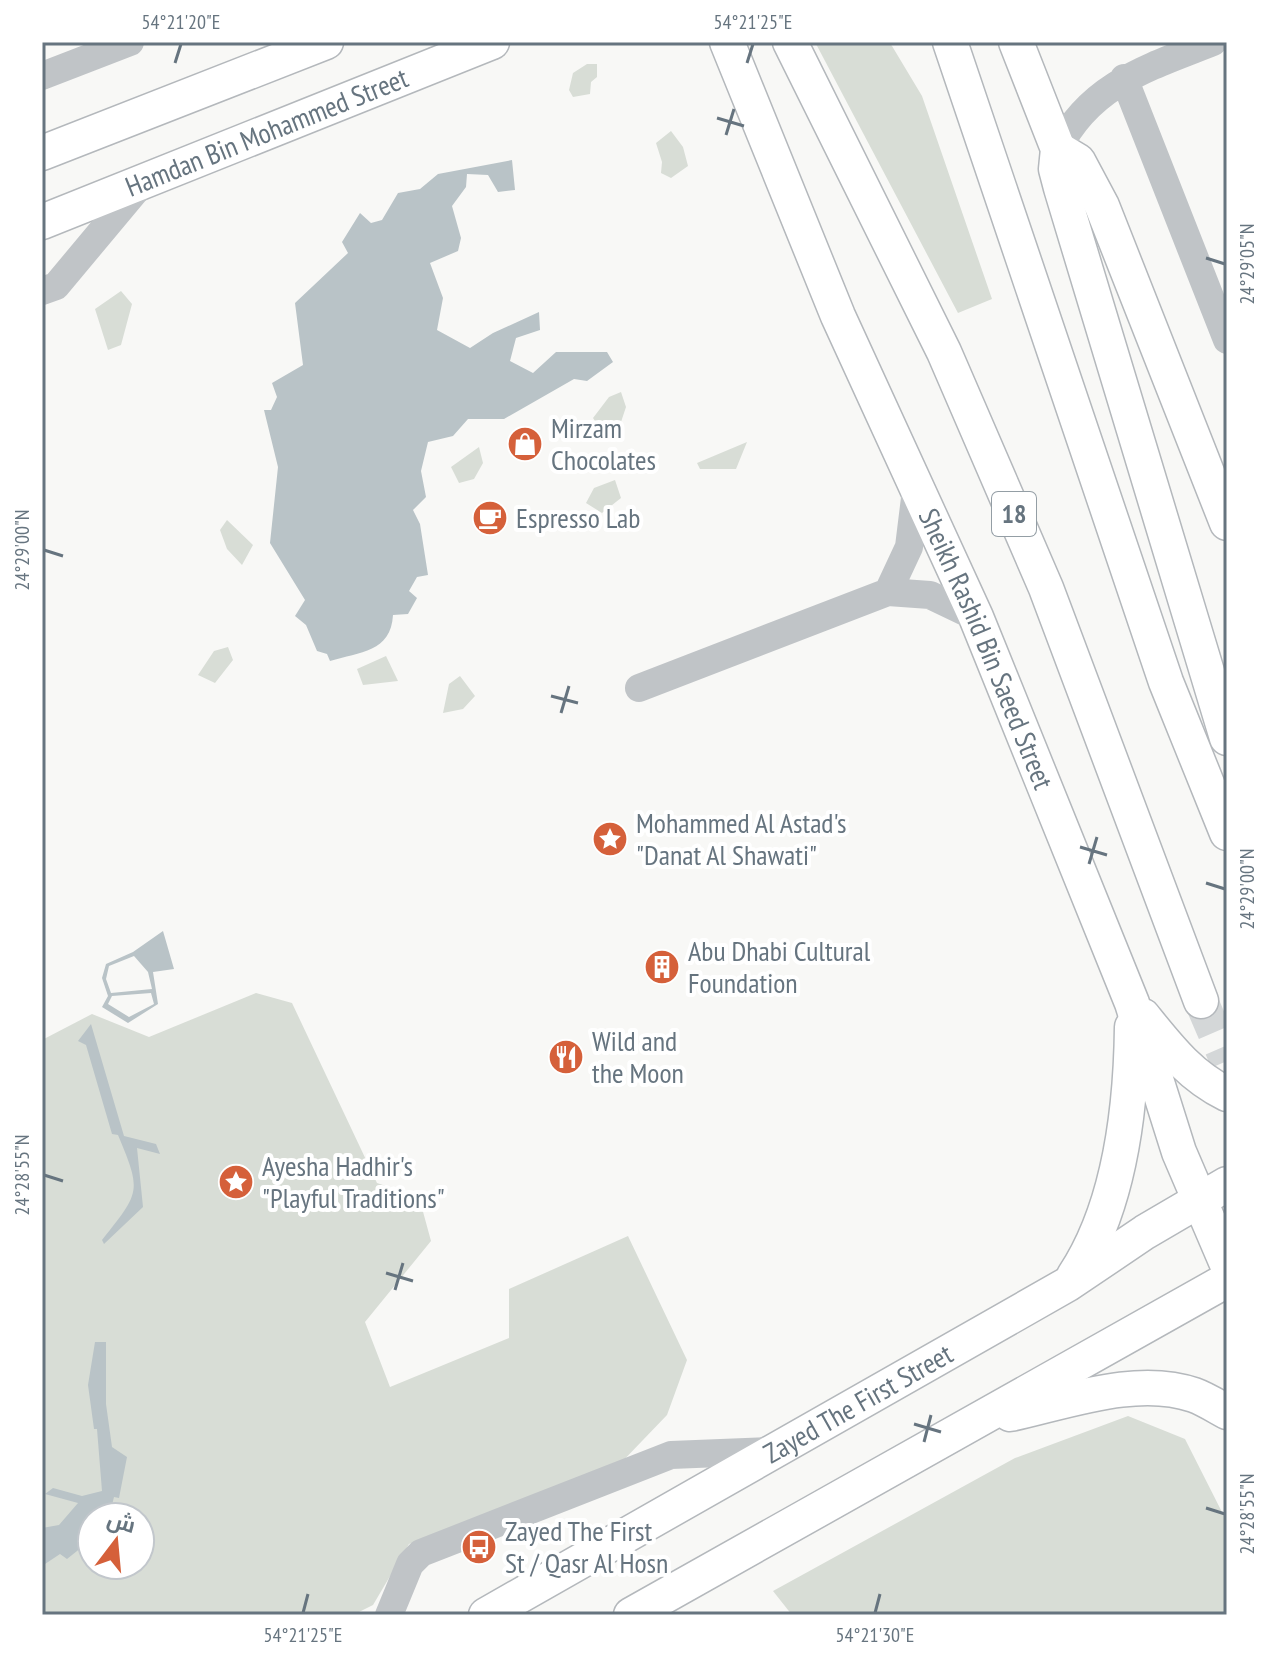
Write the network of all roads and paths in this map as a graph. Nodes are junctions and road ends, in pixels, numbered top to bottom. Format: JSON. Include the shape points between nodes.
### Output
{"nodes":[{"id":1,"x":326,"y":42,"type":"edge"},
{"id":2,"x":492,"y":42,"type":"edge"},
{"id":3,"x":700,"y":42,"type":"edge"},
{"id":4,"x":790,"y":42,"type":"edge"},
{"id":5,"x":925,"y":42,"type":"edge"},
{"id":6,"x":950,"y":42,"type":"edge"},
{"id":7,"x":1016,"y":42,"type":"edge"},
{"id":8,"x":1213,"y":42,"type":"edge"},
{"id":9,"x":117,"y":45,"type":"edge"},
{"id":10,"x":732,"y":54,"type":"edge"},
{"id":11,"x":42,"y":76,"type":"edge"},
{"id":12,"x":1124,"y":78,"type":"junction"},
{"id":13,"x":969,"y":106,"type":"junction"},
{"id":14,"x":1058,"y":149,"type":"junction"},
{"id":15,"x":42,"y":153,"type":"edge"},
{"id":16,"x":142,"y":183,"type":"junction"},
{"id":17,"x":42,"y":222,"type":"edge"},
{"id":18,"x":42,"y":291,"type":"edge"},
{"id":19,"x":1227,"y":340,"type":"edge"},
{"id":20,"x":1218,"y":477,"type":"edge"},
{"id":21,"x":916,"y":490,"type":"junction"},
{"id":22,"x":1227,"y":523,"type":"edge"},
{"id":23,"x":888,"y":592,"type":"junction"},
{"id":24,"x":976,"y":617,"type":"junction"},
{"id":25,"x":639,"y":688,"type":"dead end"},
{"id":26,"x":1227,"y":738,"type":"edge"},
{"id":27,"x":1227,"y":833,"type":"edge"},
{"id":28,"x":1201,"y":1001,"type":"tunnel mouth"},
{"id":29,"x":1132,"y":1003,"type":"junction"},
{"id":30,"x":1182,"y":1064,"type":"junction"},
{"id":31,"x":1227,"y":1074,"type":"edge"},
{"id":32,"x":1227,"y":1094,"type":"edge"},
{"id":33,"x":1218,"y":1195,"type":"edge"},
{"id":34,"x":1227,"y":1264,"type":"edge"},
{"id":35,"x":1227,"y":1280,"type":"edge"},
{"id":36,"x":1068,"y":1284,"type":"junction"},
{"id":37,"x":1227,"y":1412,"type":"edge"},
{"id":38,"x":978,"y":1421,"type":"junction"},
{"id":39,"x":773,"y":1451,"type":"junction"},
{"id":40,"x":389,"y":1615,"type":"edge"},
{"id":41,"x":486,"y":1615,"type":"edge"},
{"id":42,"x":631,"y":1615,"type":"edge"}],
"edges":[{"from":1,"to":15,"type":"main road"},
{"from":2,"to":16,"type":"main road","name":"Hamdan Bin Mohammed Street"},
{"from":3,"to":10,"type":"main road"},
{"from":4,"to":28,"type":"main road","number":"18","via":[[944,352],[1040,574]]},
{"from":5,"to":13,"type":"main road"},
{"from":6,"to":13,"type":"main road"},
{"from":7,"to":14,"type":"main road"},
{"from":8,"to":12,"type":"street"},
{"from":9,"to":11,"type":"street"},
{"from":10,"to":21,"type":"main road","name":"Sheikh Rashid Bin Saeed Street","via":[[838,316]]},
{"from":12,"to":14,"type":"street","via":[[1092,101]]},
{"from":12,"to":19,"type":"street"},
{"from":13,"to":27,"type":"main road","via":[[1166,682]]},
{"from":14,"to":20,"type":"main road","via":[[1078,161],[1102,206]]},
{"from":14,"to":26,"type":"main road","via":[[1061,188]]},
{"from":16,"to":17,"type":"main road","name":"Hamdan Bin Mohammed Street"},
{"from":16,"to":18,"type":"street","via":[[56,286]]},
{"from":20,"to":22,"type":"main road"},
{"from":21,"to":23,"type":"street","via":[[909,547]]},
{"from":21,"to":24,"type":"main road","name":"Sheikh Rashid Bin Saeed Street"},
{"from":23,"to":24,"type":"street","via":[[930,595]]},
{"from":23,"to":25,"type":"street"},
{"from":24,"to":29,"type":"main road","name":"Sheikh Rashid Bin Saeed Street"},
{"from":29,"to":30,"type":"main road"},
{"from":29,"to":33,"type":"main road","name":"Sheikh Rashid Bin Saeed Street","via":[[1173,1135]]},
{"from":29,"to":36,"type":"main road","via":[[1132,1054],[1109,1205]]},
{"from":30,"to":31,"type":"main road"},
{"from":30,"to":32,"type":"main road"},
{"from":33,"to":34,"type":"main road","name":"Sheikh Rashid Bin Saeed Street"},
{"from":33,"to":36,"type":"main road","name":"Zayed The First Street"},
{"from":35,"to":38,"type":"main road"},
{"from":36,"to":39,"type":"main road","name":"Zayed The First Street"},
{"from":37,"to":38,"type":"main road","via":[[1194,1395],[1163,1388],[1126,1390]]},
{"from":38,"to":42,"type":"main road"},
{"from":39,"to":40,"type":"street","via":[[671,1455],[421,1553],[410,1564]]},
{"from":39,"to":41,"type":"main road","name":"Zayed The First Street"}]}
